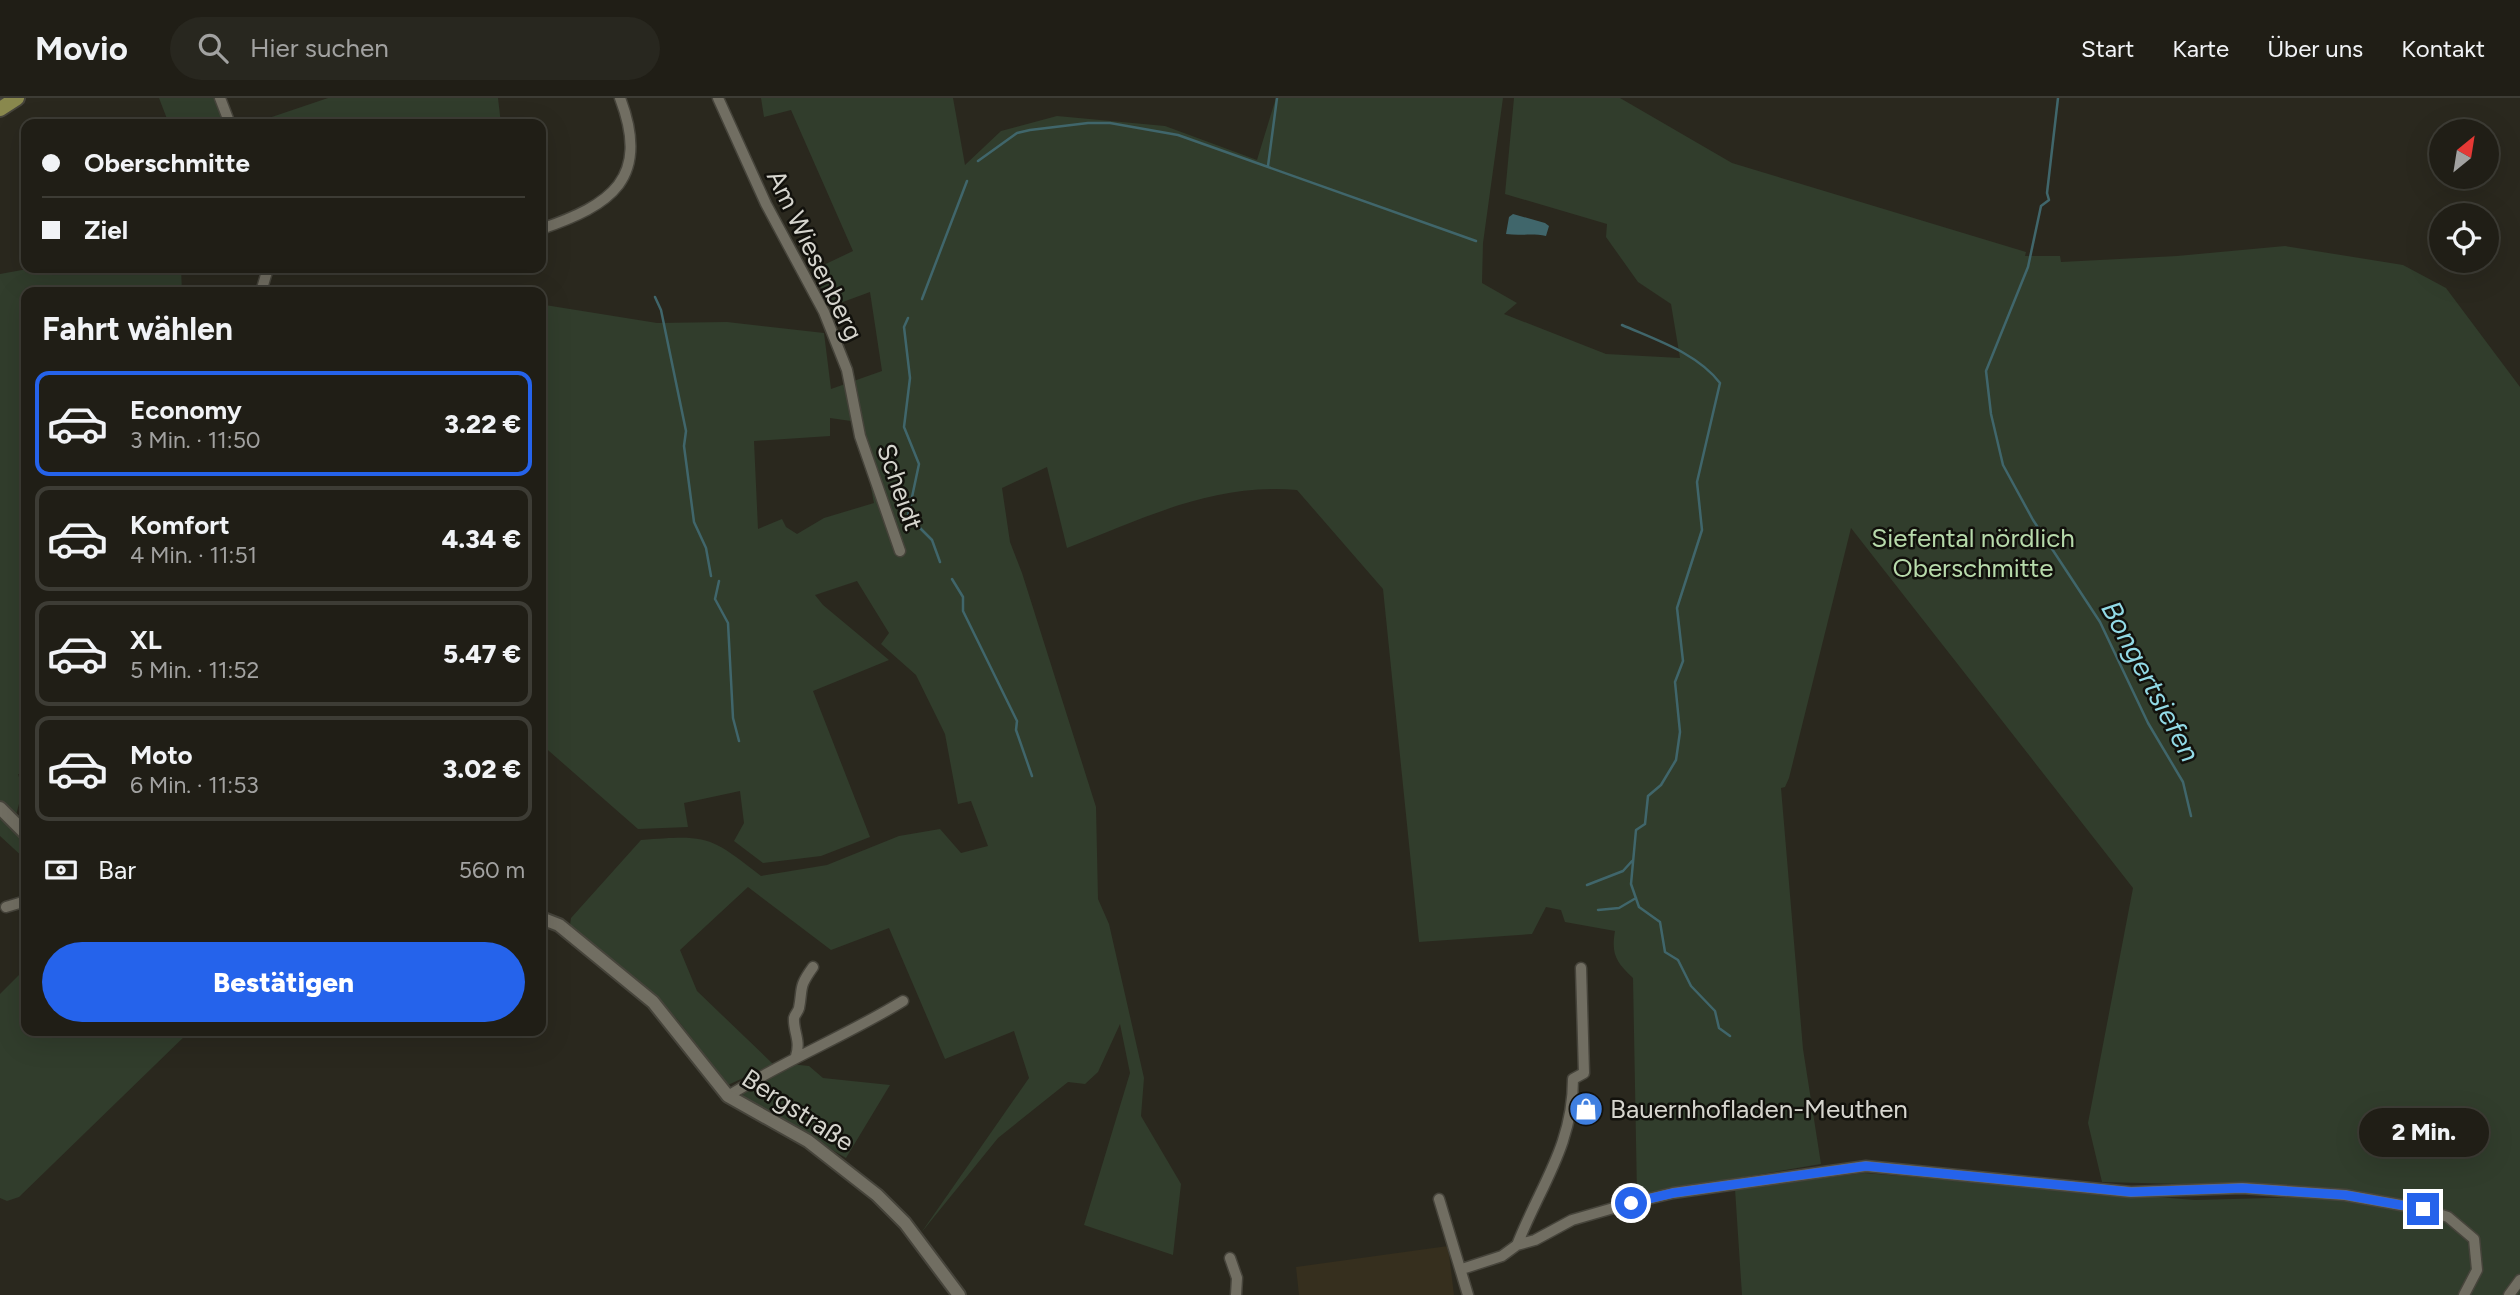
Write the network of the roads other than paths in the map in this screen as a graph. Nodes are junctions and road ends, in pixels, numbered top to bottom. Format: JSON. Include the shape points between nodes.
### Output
{"nodes":[{"id":1,"x":17,"y":98,"type":"edge"},
{"id":2,"x":220,"y":98,"type":"edge"},
{"id":3,"x":620,"y":98,"type":"edge"},
{"id":4,"x":718,"y":98,"type":"edge"},
{"id":5,"x":0,"y":109,"type":"edge"},
{"id":6,"x":228,"y":119,"type":"edge"},
{"id":7,"x":546,"y":227,"type":"edge"},
{"id":8,"x":860,"y":436,"type":"joint"},
{"id":9,"x":900,"y":551,"type":"dead end"},
{"id":10,"x":0,"y":808,"type":"edge"},
{"id":11,"x":21,"y":829,"type":"edge"},
{"id":12,"x":21,"y":902,"type":"edge"},
{"id":13,"x":6,"y":907,"type":"dead end"},
{"id":14,"x":546,"y":920,"type":"edge"},
{"id":15,"x":813,"y":967,"type":"dead end"},
{"id":16,"x":1581,"y":968,"type":"dead end"},
{"id":17,"x":903,"y":1001,"type":"dead end"},
{"id":18,"x":796,"y":1056,"type":"junction"},
{"id":19,"x":729,"y":1096,"type":"junction"},
{"id":20,"x":1439,"y":1199,"type":"dead end"},
{"id":21,"x":1517,"y":1245,"type":"junction"},
{"id":22,"x":1230,"y":1258,"type":"dead end"},
{"id":23,"x":1462,"y":1269,"type":"junction"},
{"id":24,"x":2520,"y":1280,"type":"edge"},
{"id":25,"x":959,"y":1295,"type":"edge"},
{"id":26,"x":1236,"y":1295,"type":"edge"},
{"id":27,"x":1468,"y":1295,"type":"edge"},
{"id":28,"x":2464,"y":1295,"type":"edge"},
{"id":29,"x":2510,"y":1295,"type":"edge"}],
"edges":[{"from":1,"to":5,"type":"main road"},
{"from":2,"to":6,"type":"street"},
{"from":3,"to":7,"type":"street","via":[[630,125],[631,149],[621,184],[582,215]]},
{"from":4,"to":8,"type":"street","name":"Am Wiesenberg","via":[[766,204],[824,312],[847,370]]},
{"from":8,"to":9,"type":"street","name":"Scheidt"},
{"from":10,"to":11,"type":"street"},
{"from":12,"to":13,"type":"street"},
{"from":14,"to":19,"type":"street","name":"Bergstraße","via":[[559,925],[653,1002]]},
{"from":15,"to":18,"type":"street","via":[[798,995],[794,1019],[800,1042]]},
{"from":16,"to":21,"type":"street","via":[[1584,1073],[1573,1079],[1563,1148]]},
{"from":17,"to":18,"type":"street"},
{"from":18,"to":19,"type":"street"},
{"from":19,"to":25,"type":"street","name":"Bergstraße","via":[[857,1177],[905,1223]]},
{"from":20,"to":23,"type":"street"},
{"from":21,"to":23,"type":"street","via":[[1502,1256]]},
{"from":21,"to":28,"type":"street","via":[[1572,1220],[1673,1193],[1866,1166],[2131,1192],[2242,1188],[2372,1199],[2448,1217],[2474,1239],[2477,1270]]},
{"from":22,"to":26,"type":"street","via":[[1237,1278]]},
{"from":23,"to":27,"type":"street"},
{"from":24,"to":29,"type":"street"}]}
